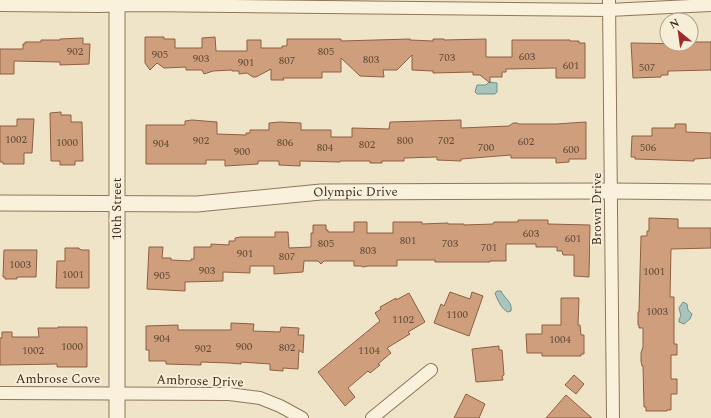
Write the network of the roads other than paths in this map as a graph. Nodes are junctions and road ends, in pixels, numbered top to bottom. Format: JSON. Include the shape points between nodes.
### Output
{"nodes":[{"id":1,"x":2,"y":3,"type":"edge"},
{"id":2,"x":117,"y":3,"type":"edge"},
{"id":3,"x":437,"y":4,"type":"edge"},
{"id":4,"x":609,"y":5,"type":"edge"},
{"id":5,"x":711,"y":5,"type":"edge"},
{"id":6,"x":611,"y":191,"type":"junction"},
{"id":7,"x":711,"y":192,"type":"edge"},
{"id":8,"x":0,"y":203,"type":"edge"},
{"id":9,"x":117,"y":204,"type":"junction"},
{"id":10,"x":431,"y":370,"type":"dead end"},
{"id":11,"x":117,"y":393,"type":"junction"},
{"id":12,"x":0,"y":394,"type":"edge"},
{"id":13,"x":117,"y":418,"type":"edge"},
{"id":14,"x":302,"y":418,"type":"edge"},
{"id":15,"x":372,"y":418,"type":"edge"},
{"id":16,"x":613,"y":418,"type":"edge"}],
"edges":[{"from":1,"to":2,"type":"street"},
{"from":2,"to":3,"type":"street"},
{"from":2,"to":9,"type":"street","name":"10th Street"},
{"from":3,"to":4,"type":"street"},
{"from":4,"to":5,"type":"street"},
{"from":4,"to":6,"type":"street","name":"Brown Drive"},
{"from":6,"to":7,"type":"street","name":"Olympic Drive"},
{"from":6,"to":9,"type":"street","name":"Olympic Drive","via":[[321,192],[197,204]]},
{"from":6,"to":16,"type":"street","name":"Brown Drive"},
{"from":8,"to":9,"type":"street","name":"Olympic Drive"},
{"from":9,"to":11,"type":"street","name":"10th Street"},
{"from":10,"to":15,"type":"street"},
{"from":11,"to":12,"type":"street","name":"Ambrose Cove"},
{"from":11,"to":13,"type":"street","name":"10th Street"},
{"from":11,"to":14,"type":"street","name":"Ambrose Drive","via":[[229,394],[260,398]]}]}
